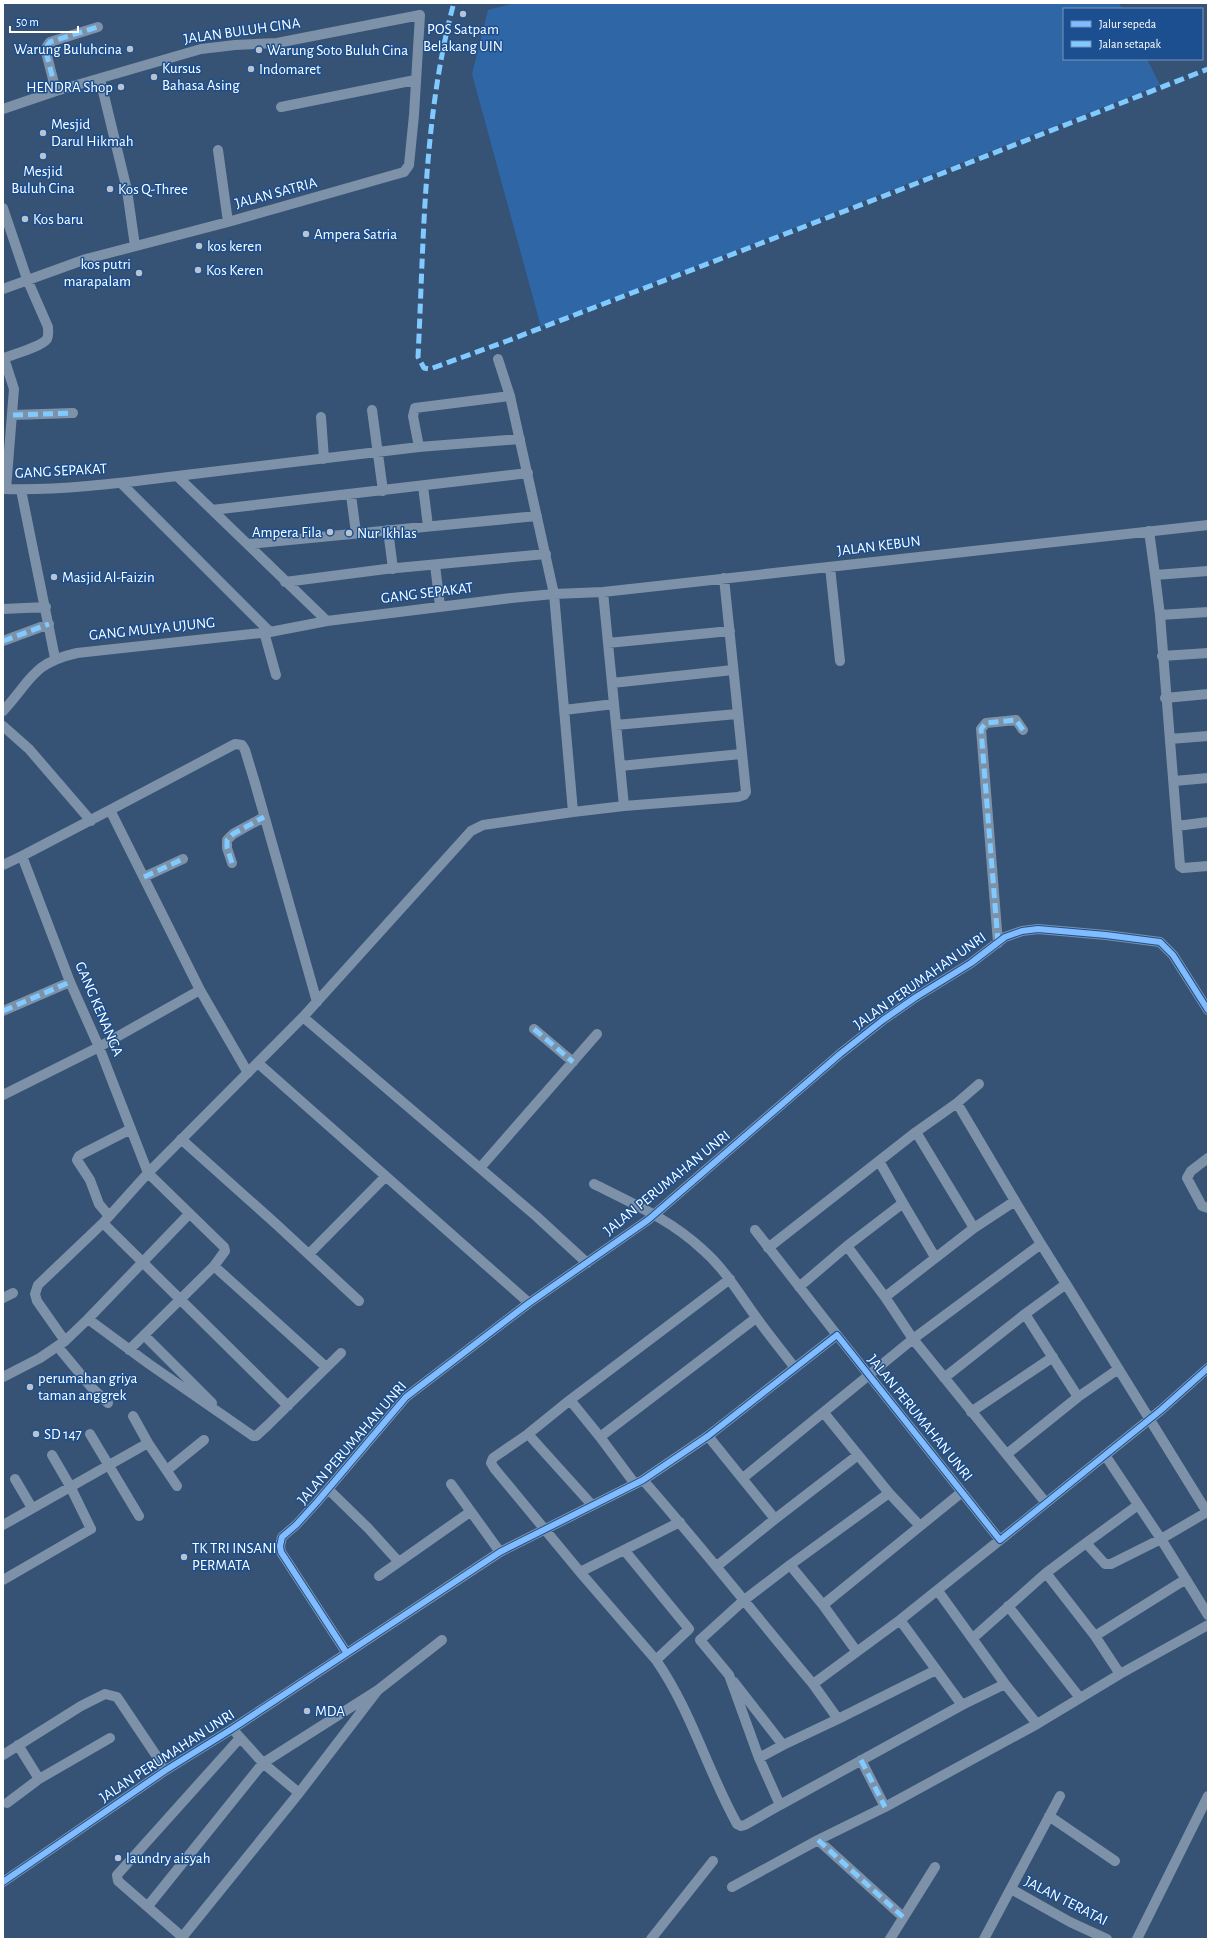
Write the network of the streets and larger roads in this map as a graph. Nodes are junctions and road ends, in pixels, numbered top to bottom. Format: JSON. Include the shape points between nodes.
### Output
{"nodes":[{"id":1,"x":420,"y":15,"type":"joint"},
{"id":2,"x":98,"y":27,"type":"dead end"},
{"id":3,"x":100,"y":79,"type":"junction"},
{"id":4,"x":415,"y":80,"type":"junction"},
{"id":5,"x":56,"y":91,"type":"junction"},
{"id":6,"x":281,"y":107,"type":"dead end"},
{"id":7,"x":3,"y":109,"type":"edge"},
{"id":8,"x":218,"y":150,"type":"dead end"},
{"id":9,"x":3,"y":208,"type":"edge"},
{"id":10,"x":228,"y":222,"type":"junction"},
{"id":11,"x":135,"y":246,"type":"junction"},
{"id":12,"x":27,"y":279,"type":"junction"},
{"id":13,"x":3,"y":288,"type":"edge"},
{"id":14,"x":498,"y":359,"type":"dead end"},
{"id":15,"x":510,"y":396,"type":"junction"},
{"id":16,"x":372,"y":410,"type":"dead end"},
{"id":17,"x":73,"y":413,"type":"dead end"},
{"id":18,"x":12,"y":415,"type":"junction"},
{"id":19,"x":321,"y":417,"type":"dead end"},
{"id":20,"x":520,"y":439,"type":"junction"},
{"id":21,"x":419,"y":447,"type":"junction"},
{"id":22,"x":378,"y":453,"type":"junction"},
{"id":23,"x":324,"y":459,"type":"junction"},
{"id":24,"x":528,"y":473,"type":"junction"},
{"id":25,"x":177,"y":476,"type":"junction"},
{"id":26,"x":121,"y":483,"type":"junction"},
{"id":27,"x":423,"y":486,"type":"junction"},
{"id":28,"x":4,"y":489,"type":"edge"},
{"id":29,"x":21,"y":490,"type":"junction"},
{"id":30,"x":383,"y":491,"type":"junction"},
{"id":31,"x":351,"y":495,"type":"junction"},
{"id":32,"x":212,"y":510,"type":"junction"},
{"id":33,"x":537,"y":516,"type":"junction"},
{"id":34,"x":1208,"y":525,"type":"edge"},
{"id":35,"x":428,"y":526,"type":"junction"},
{"id":36,"x":388,"y":530,"type":"junction"},
{"id":37,"x":1150,"y":531,"type":"junction"},
{"id":38,"x":356,"y":533,"type":"junction"},
{"id":39,"x":248,"y":544,"type":"junction"},
{"id":40,"x":546,"y":554,"type":"junction"},
{"id":41,"x":435,"y":565,"type":"junction"},
{"id":42,"x":830,"y":567,"type":"junction"},
{"id":43,"x":392,"y":569,"type":"junction"},
{"id":44,"x":1208,"y":571,"type":"edge"},
{"id":45,"x":1155,"y":575,"type":"junction"},
{"id":46,"x":724,"y":578,"type":"junction"},
{"id":47,"x":285,"y":582,"type":"junction"},
{"id":48,"x":603,"y":592,"type":"junction"},
{"id":49,"x":554,"y":594,"type":"junction"},
{"id":50,"x":440,"y":606,"type":"junction"},
{"id":51,"x":46,"y":607,"type":"junction"},
{"id":52,"x":3,"y":609,"type":"edge"},
{"id":53,"x":1208,"y":612,"type":"edge"},
{"id":54,"x":1160,"y":616,"type":"junction"},
{"id":55,"x":327,"y":621,"type":"junction"},
{"id":56,"x":49,"y":624,"type":"junction"},
{"id":57,"x":730,"y":631,"type":"junction"},
{"id":58,"x":267,"y":632,"type":"junction"},
{"id":59,"x":3,"y":641,"type":"edge"},
{"id":60,"x":608,"y":643,"type":"junction"},
{"id":61,"x":1208,"y":653,"type":"edge"},
{"id":62,"x":1162,"y":656,"type":"junction"},
{"id":63,"x":55,"y":658,"type":"junction"},
{"id":64,"x":840,"y":661,"type":"dead end"},
{"id":65,"x":733,"y":670,"type":"junction"},
{"id":66,"x":276,"y":675,"type":"dead end"},
{"id":67,"x":612,"y":683,"type":"junction"},
{"id":68,"x":1208,"y":694,"type":"edge"},
{"id":69,"x":1165,"y":698,"type":"junction"},
{"id":70,"x":614,"y":704,"type":"junction"},
{"id":71,"x":564,"y":710,"type":"junction"},
{"id":72,"x":3,"y":711,"type":"edge"},
{"id":73,"x":737,"y":714,"type":"junction"},
{"id":74,"x":616,"y":725,"type":"junction"},
{"id":75,"x":3,"y":726,"type":"edge"},
{"id":76,"x":1023,"y":730,"type":"dead end"},
{"id":77,"x":1208,"y":736,"type":"edge"},
{"id":78,"x":1170,"y":739,"type":"junction"},
{"id":79,"x":741,"y":754,"type":"junction"},
{"id":80,"x":620,"y":766,"type":"junction"},
{"id":81,"x":1208,"y":778,"type":"edge"},
{"id":82,"x":1174,"y":780,"type":"junction"},
{"id":83,"x":624,"y":806,"type":"junction"},
{"id":84,"x":110,"y":810,"type":"junction"},
{"id":85,"x":573,"y":812,"type":"junction"},
{"id":86,"x":264,"y":817,"type":"junction"},
{"id":87,"x":91,"y":821,"type":"junction"},
{"id":88,"x":1208,"y":822,"type":"edge"},
{"id":89,"x":1177,"y":826,"type":"junction"},
{"id":90,"x":22,"y":856,"type":"junction"},
{"id":91,"x":183,"y":859,"type":"dead end"},
{"id":92,"x":232,"y":863,"type":"dead end"},
{"id":93,"x":3,"y":865,"type":"edge"},
{"id":94,"x":1208,"y":866,"type":"edge"},
{"id":95,"x":144,"y":877,"type":"junction"},
{"id":96,"x":998,"y":942,"type":"junction"},
{"id":97,"x":70,"y":982,"type":"junction"},
{"id":98,"x":200,"y":990,"type":"junction"},
{"id":99,"x":317,"y":1002,"type":"junction"},
{"id":100,"x":1208,"y":1010,"type":"edge"},
{"id":101,"x":3,"y":1011,"type":"edge"},
{"id":102,"x":303,"y":1017,"type":"junction"},
{"id":103,"x":534,"y":1029,"type":"dead end"},
{"id":104,"x":597,"y":1034,"type":"dead end"},
{"id":105,"x":99,"y":1047,"type":"junction"},
{"id":106,"x":573,"y":1062,"type":"junction"},
{"id":107,"x":258,"y":1064,"type":"junction"},
{"id":108,"x":248,"y":1073,"type":"junction"},
{"id":109,"x":979,"y":1084,"type":"dead end"},
{"id":110,"x":3,"y":1095,"type":"edge"},
{"id":111,"x":958,"y":1103,"type":"junction"},
{"id":112,"x":131,"y":1129,"type":"junction"},
{"id":113,"x":916,"y":1132,"type":"junction"},
{"id":114,"x":182,"y":1139,"type":"junction"},
{"id":115,"x":1208,"y":1158,"type":"edge"},
{"id":116,"x":879,"y":1161,"type":"junction"},
{"id":117,"x":480,"y":1168,"type":"junction"},
{"id":118,"x":148,"y":1173,"type":"junction"},
{"id":119,"x":385,"y":1176,"type":"junction"},
{"id":120,"x":594,"y":1184,"type":"dead end"},
{"id":121,"x":1015,"y":1201,"type":"junction"},
{"id":122,"x":903,"y":1204,"type":"junction"},
{"id":123,"x":1208,"y":1208,"type":"edge"},
{"id":124,"x":189,"y":1214,"type":"junction"},
{"id":125,"x":654,"y":1214,"type":"junction"},
{"id":126,"x":106,"y":1219,"type":"junction"},
{"id":127,"x":974,"y":1228,"type":"junction"},
{"id":128,"x":755,"y":1230,"type":"dead end"},
{"id":129,"x":1041,"y":1244,"type":"junction"},
{"id":130,"x":847,"y":1246,"type":"junction"},
{"id":131,"x":768,"y":1248,"type":"junction"},
{"id":132,"x":310,"y":1254,"type":"junction"},
{"id":133,"x":935,"y":1257,"type":"junction"},
{"id":134,"x":143,"y":1263,"type":"junction"},
{"id":135,"x":586,"y":1263,"type":"junction"},
{"id":136,"x":214,"y":1266,"type":"junction"},
{"id":137,"x":730,"y":1279,"type":"junction"},
{"id":138,"x":1066,"y":1284,"type":"junction"},
{"id":139,"x":799,"y":1287,"type":"junction"},
{"id":140,"x":13,"y":1293,"type":"dead end"},
{"id":141,"x":885,"y":1297,"type":"junction"},
{"id":142,"x":3,"y":1298,"type":"edge"},
{"id":143,"x":180,"y":1299,"type":"junction"},
{"id":144,"x":359,"y":1302,"type":"dead end"},
{"id":145,"x":529,"y":1303,"type":"junction"},
{"id":146,"x":1025,"y":1314,"type":"junction"},
{"id":147,"x":756,"y":1318,"type":"junction"},
{"id":148,"x":88,"y":1319,"type":"junction"},
{"id":149,"x":144,"y":1335,"type":"junction"},
{"id":150,"x":837,"y":1335,"type":"junction"},
{"id":151,"x":913,"y":1340,"type":"junction"},
{"id":152,"x":61,"y":1344,"type":"junction"},
{"id":153,"x":129,"y":1350,"type":"junction"},
{"id":154,"x":341,"y":1353,"type":"dead end"},
{"id":155,"x":1053,"y":1357,"type":"junction"},
{"id":156,"x":326,"y":1367,"type":"junction"},
{"id":157,"x":795,"y":1368,"type":"junction"},
{"id":158,"x":1208,"y":1368,"type":"edge"},
{"id":159,"x":1118,"y":1370,"type":"junction"},
{"id":160,"x":869,"y":1376,"type":"junction"},
{"id":161,"x":3,"y":1377,"type":"edge"},
{"id":162,"x":944,"y":1378,"type":"junction"},
{"id":163,"x":1078,"y":1397,"type":"junction"},
{"id":164,"x":570,"y":1400,"type":"junction"},
{"id":165,"x":108,"y":1403,"type":"dead end"},
{"id":166,"x":288,"y":1406,"type":"junction"},
{"id":167,"x":972,"y":1412,"type":"junction"},
{"id":168,"x":824,"y":1413,"type":"junction"},
{"id":169,"x":133,"y":1416,"type":"dead end"},
{"id":170,"x":226,"y":1417,"type":"junction"},
{"id":171,"x":1149,"y":1420,"type":"junction"},
{"id":172,"x":90,"y":1434,"type":"dead end"},
{"id":173,"x":528,"y":1434,"type":"junction"},
{"id":174,"x":708,"y":1436,"type":"junction"},
{"id":175,"x":600,"y":1437,"type":"junction"},
{"id":176,"x":204,"y":1440,"type":"dead end"},
{"id":177,"x":144,"y":1445,"type":"junction"},
{"id":178,"x":1007,"y":1454,"type":"junction"},
{"id":179,"x":52,"y":1455,"type":"dead end"},
{"id":180,"x":858,"y":1455,"type":"junction"},
{"id":181,"x":1105,"y":1455,"type":"junction"},
{"id":182,"x":108,"y":1464,"type":"junction"},
{"id":183,"x":167,"y":1470,"type":"junction"},
{"id":184,"x":743,"y":1478,"type":"junction"},
{"id":185,"x":15,"y":1479,"type":"dead end"},
{"id":186,"x":639,"y":1482,"type":"junction"},
{"id":187,"x":451,"y":1484,"type":"dead end"},
{"id":188,"x":70,"y":1486,"type":"junction"},
{"id":189,"x":177,"y":1486,"type":"dead end"},
{"id":190,"x":328,"y":1489,"type":"junction"},
{"id":191,"x":962,"y":1492,"type":"junction"},
{"id":192,"x":889,"y":1493,"type":"junction"},
{"id":193,"x":1046,"y":1503,"type":"junction"},
{"id":194,"x":1138,"y":1504,"type":"junction"},
{"id":195,"x":592,"y":1505,"type":"junction"},
{"id":196,"x":32,"y":1508,"type":"junction"},
{"id":197,"x":470,"y":1512,"type":"junction"},
{"id":198,"x":1208,"y":1513,"type":"edge"},
{"id":199,"x":139,"y":1516,"type":"dead end"},
{"id":200,"x":775,"y":1519,"type":"junction"},
{"id":201,"x":680,"y":1522,"type":"junction"},
{"id":202,"x":3,"y":1525,"type":"edge"},
{"id":203,"x":920,"y":1526,"type":"junction"},
{"id":204,"x":545,"y":1528,"type":"junction"},
{"id":205,"x":1161,"y":1539,"type":"junction"},
{"id":206,"x":1000,"y":1540,"type":"junction"},
{"id":207,"x":1086,"y":1543,"type":"junction"},
{"id":208,"x":625,"y":1551,"type":"junction"},
{"id":209,"x":500,"y":1552,"type":"junction"},
{"id":210,"x":398,"y":1561,"type":"junction"},
{"id":211,"x":790,"y":1565,"type":"junction"},
{"id":212,"x":717,"y":1566,"type":"junction"},
{"id":213,"x":580,"y":1572,"type":"junction"},
{"id":214,"x":1046,"y":1574,"type":"junction"},
{"id":215,"x":379,"y":1576,"type":"dead end"},
{"id":216,"x":1186,"y":1579,"type":"junction"},
{"id":217,"x":3,"y":1580,"type":"edge"},
{"id":218,"x":938,"y":1590,"type":"junction"},
{"id":219,"x":743,"y":1601,"type":"junction"},
{"id":220,"x":823,"y":1605,"type":"junction"},
{"id":221,"x":1008,"y":1606,"type":"junction"},
{"id":222,"x":1208,"y":1615,"type":"edge"},
{"id":223,"x":900,"y":1620,"type":"junction"},
{"id":224,"x":1208,"y":1625,"type":"edge"},
{"id":225,"x":688,"y":1630,"type":"junction"},
{"id":226,"x":1095,"y":1636,"type":"junction"},
{"id":227,"x":973,"y":1638,"type":"junction"},
{"id":228,"x":442,"y":1640,"type":"dead end"},
{"id":229,"x":700,"y":1640,"type":"junction"},
{"id":230,"x":346,"y":1652,"type":"junction"},
{"id":231,"x":857,"y":1652,"type":"junction"},
{"id":232,"x":656,"y":1660,"type":"junction"},
{"id":233,"x":936,"y":1670,"type":"junction"},
{"id":234,"x":1120,"y":1674,"type":"junction"},
{"id":235,"x":729,"y":1675,"type":"junction"},
{"id":236,"x":813,"y":1684,"type":"junction"},
{"id":237,"x":1005,"y":1684,"type":"junction"},
{"id":238,"x":378,"y":1690,"type":"junction"},
{"id":239,"x":1080,"y":1698,"type":"junction"},
{"id":240,"x":962,"y":1705,"type":"junction"},
{"id":241,"x":838,"y":1719,"type":"junction"},
{"id":242,"x":1037,"y":1724,"type":"junction"},
{"id":243,"x":232,"y":1729,"type":"junction"},
{"id":244,"x":110,"y":1738,"type":"dead end"},
{"id":245,"x":240,"y":1738,"type":"junction"},
{"id":246,"x":18,"y":1745,"type":"junction"},
{"id":247,"x":783,"y":1745,"type":"junction"},
{"id":248,"x":3,"y":1755,"type":"edge"},
{"id":249,"x":759,"y":1758,"type":"junction"},
{"id":250,"x":861,"y":1760,"type":"junction"},
{"id":251,"x":263,"y":1763,"type":"junction"},
{"id":252,"x":166,"y":1770,"type":"junction"},
{"id":253,"x":40,"y":1779,"type":"junction"},
{"id":254,"x":299,"y":1793,"type":"junction"},
{"id":255,"x":1060,"y":1796,"type":"dead end"},
{"id":256,"x":1208,"y":1796,"type":"edge"},
{"id":257,"x":7,"y":1803,"type":"dead end"},
{"id":258,"x":780,"y":1805,"type":"junction"},
{"id":259,"x":885,"y":1807,"type":"junction"},
{"id":260,"x":1049,"y":1816,"type":"junction"},
{"id":261,"x":818,"y":1840,"type":"junction"},
{"id":262,"x":713,"y":1861,"type":"dead end"},
{"id":263,"x":1115,"y":1861,"type":"dead end"},
{"id":264,"x":935,"y":1867,"type":"dead end"},
{"id":265,"x":3,"y":1882,"type":"edge"},
{"id":266,"x":732,"y":1887,"type":"dead end"},
{"id":267,"x":1011,"y":1889,"type":"junction"},
{"id":268,"x":148,"y":1906,"type":"junction"},
{"id":269,"x":903,"y":1917,"type":"junction"},
{"id":270,"x":651,"y":1939,"type":"edge"},
{"id":271,"x":890,"y":1939,"type":"edge"},
{"id":272,"x":984,"y":1939,"type":"edge"},
{"id":273,"x":1107,"y":1939,"type":"edge"},
{"id":274,"x":1137,"y":1939,"type":"edge"}],
"edges":[{"from":1,"to":3,"type":"street","name":"JALAN BULUH CINA","via":[[277,43],[201,49]]},
{"from":1,"to":4,"type":"street","name":"JALAN SATRIA"},
{"from":2,"to":5,"type":"street","via":[[50,42],[47,46],[46,52]]},
{"from":3,"to":5,"type":"street","name":"JALAN BULUH CINA"},
{"from":3,"to":11,"type":"street","via":[[128,190]]},
{"from":4,"to":6,"type":"street"},
{"from":4,"to":10,"type":"street","name":"JALAN SATRIA","via":[[409,165],[404,172]]},
{"from":5,"to":7,"type":"street","name":"JALAN BULUH CINA"},
{"from":8,"to":10,"type":"street"},
{"from":9,"to":12,"type":"street"},
{"from":10,"to":11,"type":"street","name":"JALAN SATRIA"},
{"from":11,"to":12,"type":"street","name":"JALAN SATRIA"},
{"from":12,"to":13,"type":"street","name":"JALAN SATRIA"},
{"from":12,"to":18,"type":"street","via":[[49,334],[39,345],[4,358],[14,389]]},
{"from":14,"to":15,"type":"street"},
{"from":15,"to":20,"type":"street"},
{"from":15,"to":21,"type":"street","via":[[415,408],[413,416]]},
{"from":16,"to":22,"type":"street"},
{"from":17,"to":18,"type":"street"},
{"from":18,"to":28,"type":"street"},
{"from":19,"to":23,"type":"street"},
{"from":20,"to":21,"type":"street","name":"GANG SEPAKAT"},
{"from":20,"to":24,"type":"street"},
{"from":21,"to":22,"type":"street","name":"GANG SEPAKAT"},
{"from":22,"to":23,"type":"street","name":"GANG SEPAKAT"},
{"from":22,"to":30,"type":"street"},
{"from":23,"to":25,"type":"street","name":"GANG SEPAKAT"},
{"from":24,"to":27,"type":"street"},
{"from":24,"to":33,"type":"street"},
{"from":25,"to":26,"type":"street","name":"GANG SEPAKAT"},
{"from":25,"to":32,"type":"street"},
{"from":26,"to":29,"type":"street","name":"GANG SEPAKAT"},
{"from":26,"to":58,"type":"street","name":"GANG SEPAKAT"},
{"from":27,"to":30,"type":"street"},
{"from":27,"to":35,"type":"street"},
{"from":28,"to":29,"type":"street","name":"GANG SEPAKAT"},
{"from":29,"to":51,"type":"street"},
{"from":30,"to":31,"type":"street"},
{"from":31,"to":32,"type":"street"},
{"from":31,"to":38,"type":"street"},
{"from":32,"to":39,"type":"street"},
{"from":33,"to":35,"type":"street"},
{"from":33,"to":40,"type":"street"},
{"from":34,"to":37,"type":"street","name":"JALAN KEBUN"},
{"from":35,"to":36,"type":"street"},
{"from":36,"to":38,"type":"street"},
{"from":36,"to":43,"type":"street"},
{"from":37,"to":42,"type":"street","name":"JALAN KEBUN"},
{"from":37,"to":45,"type":"street"},
{"from":38,"to":39,"type":"street"},
{"from":39,"to":47,"type":"street"},
{"from":40,"to":41,"type":"street"},
{"from":40,"to":49,"type":"street"},
{"from":41,"to":43,"type":"street"},
{"from":41,"to":50,"type":"street"},
{"from":42,"to":46,"type":"street","name":"JALAN KEBUN"},
{"from":42,"to":64,"type":"street"},
{"from":43,"to":47,"type":"street"},
{"from":44,"to":45,"type":"street"},
{"from":45,"to":54,"type":"street"},
{"from":46,"to":48,"type":"street","name":"JALAN KEBUN"},
{"from":46,"to":57,"type":"street"},
{"from":47,"to":55,"type":"street"},
{"from":48,"to":49,"type":"street","name":"JALAN KEBUN"},
{"from":48,"to":60,"type":"street"},
{"from":49,"to":50,"type":"street","name":"GANG SEPAKAT"},
{"from":49,"to":71,"type":"street"},
{"from":50,"to":55,"type":"street","name":"GANG SEPAKAT"},
{"from":51,"to":52,"type":"street"},
{"from":51,"to":56,"type":"street"},
{"from":53,"to":54,"type":"street"},
{"from":54,"to":62,"type":"street"},
{"from":55,"to":58,"type":"street","name":"GANG MULYA UJUNG"},
{"from":56,"to":59,"type":"street"},
{"from":56,"to":63,"type":"street"},
{"from":57,"to":60,"type":"street"},
{"from":57,"to":65,"type":"street"},
{"from":58,"to":63,"type":"street","name":"GANG MULYA UJUNG","via":[[83,652]]},
{"from":58,"to":66,"type":"street"},
{"from":60,"to":67,"type":"street"},
{"from":61,"to":62,"type":"street"},
{"from":62,"to":69,"type":"street"},
{"from":63,"to":72,"type":"street","name":"GANG MULYA UJUNG","via":[[32,675]]},
{"from":65,"to":67,"type":"street"},
{"from":65,"to":73,"type":"street"},
{"from":67,"to":70,"type":"street"},
{"from":68,"to":69,"type":"street"},
{"from":69,"to":78,"type":"street"},
{"from":70,"to":71,"type":"street"},
{"from":70,"to":74,"type":"street"},
{"from":71,"to":85,"type":"street"},
{"from":73,"to":74,"type":"street"},
{"from":73,"to":79,"type":"street"},
{"from":74,"to":80,"type":"street"},
{"from":75,"to":87,"type":"street","via":[[33,754]]},
{"from":76,"to":96,"type":"street","via":[[1016,720],[1011,719],[986,723],[981,729]]},
{"from":77,"to":78,"type":"street"},
{"from":78,"to":82,"type":"street"},
{"from":79,"to":80,"type":"street"},
{"from":79,"to":83,"type":"street","via":[[746,792],[742,796]]},
{"from":80,"to":83,"type":"street"},
{"from":81,"to":82,"type":"street"},
{"from":82,"to":89,"type":"street"},
{"from":83,"to":85,"type":"street"},
{"from":84,"to":86,"type":"street","via":[[237,744],[246,750]]},
{"from":84,"to":87,"type":"street"},
{"from":84,"to":95,"type":"street"},
{"from":85,"to":99,"type":"street","via":[[483,825],[471,831]]},
{"from":86,"to":92,"type":"street","via":[[227,840]]},
{"from":86,"to":99,"type":"street"},
{"from":87,"to":90,"type":"street"},
{"from":88,"to":89,"type":"street"},
{"from":89,"to":94,"type":"street","via":[[1181,868]]},
{"from":90,"to":93,"type":"street"},
{"from":90,"to":97,"type":"street","name":"GANG KENANGA"},
{"from":91,"to":95,"type":"street"},
{"from":95,"to":98,"type":"street"},
{"from":96,"to":100,"type":"street","name":"JALAN PERUMAHAN UNRI","via":[[1014,933],[1038,929],[1160,942],[1174,955]]},
{"from":96,"to":125,"type":"street","name":"JALAN PERUMAHAN UNRI","via":[[971,963],[916,997],[870,1030]]},
{"from":97,"to":101,"type":"street"},
{"from":97,"to":105,"type":"street","name":"GANG KENANGA"},
{"from":98,"to":105,"type":"street"},
{"from":98,"to":108,"type":"street"},
{"from":99,"to":102,"type":"street"},
{"from":102,"to":107,"type":"street"},
{"from":102,"to":117,"type":"street"},
{"from":103,"to":106,"type":"street"},
{"from":104,"to":106,"type":"street"},
{"from":105,"to":110,"type":"street"},
{"from":105,"to":112,"type":"street","name":"GANG KENANGA"},
{"from":106,"to":117,"type":"street"},
{"from":107,"to":108,"type":"street"},
{"from":107,"to":119,"type":"street"},
{"from":108,"to":114,"type":"street"},
{"from":109,"to":111,"type":"street"},
{"from":111,"to":113,"type":"street"},
{"from":111,"to":121,"type":"street"},
{"from":112,"to":118,"type":"street","name":"GANG KENANGA"},
{"from":112,"to":126,"type":"street","via":[[79,1156],[78,1160],[90,1180]]},
{"from":113,"to":116,"type":"street"},
{"from":113,"to":127,"type":"street"},
{"from":114,"to":118,"type":"street"},
{"from":114,"to":132,"type":"street"},
{"from":115,"to":123,"type":"street","via":[[1186,1178],[1202,1206]]},
{"from":116,"to":122,"type":"street"},
{"from":116,"to":131,"type":"street"},
{"from":117,"to":135,"type":"street"},
{"from":118,"to":124,"type":"street"},
{"from":118,"to":126,"type":"street"},
{"from":119,"to":132,"type":"street"},
{"from":119,"to":145,"type":"street"},
{"from":120,"to":125,"type":"street"},
{"from":121,"to":127,"type":"street"},
{"from":121,"to":129,"type":"street"},
{"from":122,"to":130,"type":"street"},
{"from":122,"to":133,"type":"street"},
{"from":124,"to":134,"type":"street"},
{"from":124,"to":136,"type":"street","via":[[225,1249],[225,1253]]},
{"from":125,"to":135,"type":"street","name":"JALAN PERUMAHAN UNRI"},
{"from":125,"to":137,"type":"street","via":[[684,1233],[704,1250]]},
{"from":126,"to":134,"type":"street"},
{"from":126,"to":152,"type":"street","via":[[38,1285],[35,1291],[37,1301]]},
{"from":127,"to":133,"type":"street"},
{"from":128,"to":131,"type":"street"},
{"from":129,"to":138,"type":"street"},
{"from":129,"to":151,"type":"street"},
{"from":130,"to":139,"type":"street"},
{"from":130,"to":141,"type":"street"},
{"from":131,"to":139,"type":"street"},
{"from":132,"to":144,"type":"street"},
{"from":133,"to":141,"type":"street"},
{"from":134,"to":143,"type":"street"},
{"from":134,"to":148,"type":"street"},
{"from":135,"to":145,"type":"street","name":"JALAN PERUMAHAN UNRI"},
{"from":136,"to":143,"type":"street"},
{"from":136,"to":156,"type":"street"},
{"from":137,"to":147,"type":"street"},
{"from":137,"to":164,"type":"street"},
{"from":138,"to":146,"type":"street"},
{"from":138,"to":159,"type":"street"},
{"from":139,"to":150,"type":"street"},
{"from":140,"to":142,"type":"street"},
{"from":141,"to":151,"type":"street"},
{"from":143,"to":149,"type":"street"},
{"from":143,"to":166,"type":"street"},
{"from":145,"to":190,"type":"street","name":"JALAN PERUMAHAN UNRI","via":[[406,1397]]},
{"from":146,"to":155,"type":"street"},
{"from":146,"to":162,"type":"street"},
{"from":147,"to":157,"type":"street"},
{"from":147,"to":175,"type":"street"},
{"from":148,"to":152,"type":"street"},
{"from":148,"to":153,"type":"street"},
{"from":149,"to":153,"type":"street"},
{"from":149,"to":170,"type":"street"},
{"from":150,"to":157,"type":"street","name":"JALAN PERUMAHAN UNRI"},
{"from":150,"to":160,"type":"street","name":"JALAN PERUMAHAN UNRI"},
{"from":151,"to":160,"type":"street"},
{"from":151,"to":162,"type":"street"},
{"from":152,"to":161,"type":"street"},
{"from":152,"to":165,"type":"street","via":[[92,1388]]},
{"from":153,"to":170,"type":"street"},
{"from":154,"to":156,"type":"street"},
{"from":155,"to":163,"type":"street"},
{"from":155,"to":167,"type":"street"},
{"from":156,"to":166,"type":"street"},
{"from":157,"to":174,"type":"street","name":"JALAN PERUMAHAN UNRI"},
{"from":158,"to":171,"type":"street"},
{"from":159,"to":163,"type":"street"},
{"from":159,"to":171,"type":"street"},
{"from":160,"to":168,"type":"street"},
{"from":160,"to":191,"type":"street","name":"JALAN PERUMAHAN UNRI"},
{"from":162,"to":167,"type":"street"},
{"from":163,"to":178,"type":"street"},
{"from":164,"to":173,"type":"street"},
{"from":164,"to":175,"type":"street"},
{"from":166,"to":170,"type":"street","via":[[254,1436]]},
{"from":167,"to":178,"type":"street"},
{"from":168,"to":180,"type":"street"},
{"from":168,"to":184,"type":"street"},
{"from":169,"to":177,"type":"street"},
{"from":171,"to":181,"type":"street"},
{"from":171,"to":198,"type":"street"},
{"from":172,"to":182,"type":"street"},
{"from":173,"to":195,"type":"street"},
{"from":173,"to":204,"type":"street","via":[[493,1458],[491,1463]]},
{"from":174,"to":184,"type":"street"},
{"from":174,"to":186,"type":"street","name":"JALAN PERUMAHAN UNRI"},
{"from":175,"to":186,"type":"street"},
{"from":176,"to":183,"type":"street"},
{"from":177,"to":182,"type":"street"},
{"from":177,"to":183,"type":"street"},
{"from":178,"to":193,"type":"street"},
{"from":179,"to":188,"type":"street"},
{"from":180,"to":192,"type":"street"},
{"from":180,"to":200,"type":"street"},
{"from":181,"to":193,"type":"street"},
{"from":181,"to":194,"type":"street"},
{"from":182,"to":188,"type":"street"},
{"from":182,"to":199,"type":"street"},
{"from":183,"to":189,"type":"street"},
{"from":184,"to":200,"type":"street"},
{"from":185,"to":196,"type":"street"},
{"from":186,"to":195,"type":"street","name":"JALAN PERUMAHAN UNRI"},
{"from":186,"to":201,"type":"street"},
{"from":187,"to":197,"type":"street"},
{"from":188,"to":196,"type":"street"},
{"from":188,"to":217,"type":"street","via":[[90,1524],[90,1530]]},
{"from":190,"to":210,"type":"street"},
{"from":190,"to":230,"type":"street","name":"JALAN PERUMAHAN UNRI","via":[[282,1537],[280,1546],[281,1552]]},
{"from":191,"to":203,"type":"street"},
{"from":191,"to":206,"type":"street","name":"JALAN PERUMAHAN UNRI"},
{"from":192,"to":203,"type":"street"},
{"from":192,"to":211,"type":"street"},
{"from":193,"to":206,"type":"street"},
{"from":194,"to":205,"type":"street"},
{"from":194,"to":207,"type":"street"},
{"from":195,"to":204,"type":"street","name":"JALAN PERUMAHAN UNRI"},
{"from":196,"to":202,"type":"street"},
{"from":197,"to":209,"type":"street"},
{"from":197,"to":210,"type":"street"},
{"from":198,"to":205,"type":"street"},
{"from":200,"to":212,"type":"street"},
{"from":201,"to":208,"type":"street"},
{"from":201,"to":212,"type":"street"},
{"from":203,"to":220,"type":"street"},
{"from":204,"to":209,"type":"street","name":"JALAN PERUMAHAN UNRI"},
{"from":204,"to":213,"type":"street"},
{"from":205,"to":207,"type":"street","via":[[1108,1565]]},
{"from":205,"to":216,"type":"street"},
{"from":206,"to":218,"type":"street"},
{"from":207,"to":214,"type":"street"},
{"from":208,"to":213,"type":"street"},
{"from":208,"to":225,"type":"street"},
{"from":209,"to":230,"type":"street","name":"JALAN PERUMAHAN UNRI"},
{"from":210,"to":215,"type":"street"},
{"from":211,"to":219,"type":"street"},
{"from":211,"to":220,"type":"street"},
{"from":212,"to":219,"type":"street"},
{"from":213,"to":232,"type":"street"},
{"from":214,"to":221,"type":"street"},
{"from":214,"to":226,"type":"street"},
{"from":216,"to":222,"type":"street"},
{"from":216,"to":226,"type":"street"},
{"from":218,"to":223,"type":"street"},
{"from":218,"to":227,"type":"street"},
{"from":219,"to":229,"type":"street"},
{"from":219,"to":236,"type":"street"},
{"from":220,"to":231,"type":"street"},
{"from":221,"to":227,"type":"street"},
{"from":221,"to":239,"type":"street"},
{"from":223,"to":231,"type":"street"},
{"from":223,"to":233,"type":"street"},
{"from":224,"to":234,"type":"street"},
{"from":225,"to":229,"type":"street"},
{"from":225,"to":232,"type":"street"},
{"from":226,"to":234,"type":"street"},
{"from":227,"to":237,"type":"street"},
{"from":228,"to":238,"type":"street"},
{"from":229,"to":235,"type":"street"},
{"from":230,"to":243,"type":"street","name":"JALAN PERUMAHAN UNRI"},
{"from":231,"to":236,"type":"street"},
{"from":232,"to":258,"type":"street","via":[[684,1707],[737,1824],[745,1825]]},
{"from":233,"to":240,"type":"street"},
{"from":233,"to":241,"type":"street"},
{"from":234,"to":239,"type":"street"},
{"from":235,"to":247,"type":"street"},
{"from":235,"to":249,"type":"street"},
{"from":236,"to":241,"type":"street"},
{"from":237,"to":240,"type":"street"},
{"from":237,"to":242,"type":"street"},
{"from":238,"to":251,"type":"street"},
{"from":238,"to":254,"type":"street"},
{"from":239,"to":242,"type":"street"},
{"from":240,"to":250,"type":"street"},
{"from":241,"to":247,"type":"street"},
{"from":242,"to":259,"type":"street"},
{"from":243,"to":245,"type":"street"},
{"from":243,"to":252,"type":"street","name":"JALAN PERUMAHAN UNRI"},
{"from":244,"to":253,"type":"street"},
{"from":245,"to":251,"type":"street"},
{"from":245,"to":268,"type":"street","via":[[117,1875],[118,1881]]},
{"from":246,"to":248,"type":"street"},
{"from":246,"to":252,"type":"street","via":[[81,1706],[105,1694],[111,1694],[118,1697]]},
{"from":246,"to":253,"type":"street"},
{"from":247,"to":249,"type":"street"},
{"from":249,"to":258,"type":"street"},
{"from":250,"to":258,"type":"street"},
{"from":250,"to":259,"type":"street"},
{"from":251,"to":254,"type":"street"},
{"from":251,"to":268,"type":"street"},
{"from":252,"to":265,"type":"street","name":"JALAN PERUMAHAN UNRI"},
{"from":253,"to":257,"type":"street"},
{"from":254,"to":268,"type":"street","via":[[184,1935],[180,1935]]},
{"from":255,"to":260,"type":"street"},
{"from":256,"to":274,"type":"street"},
{"from":259,"to":261,"type":"street"},
{"from":260,"to":263,"type":"street"},
{"from":260,"to":267,"type":"street"},
{"from":261,"to":266,"type":"street"},
{"from":261,"to":269,"type":"street"},
{"from":262,"to":270,"type":"street"},
{"from":264,"to":269,"type":"street"},
{"from":267,"to":272,"type":"street"},
{"from":267,"to":273,"type":"street","name":"JALAN TERATAI","via":[[1064,1919]]},
{"from":269,"to":271,"type":"street"}]}
